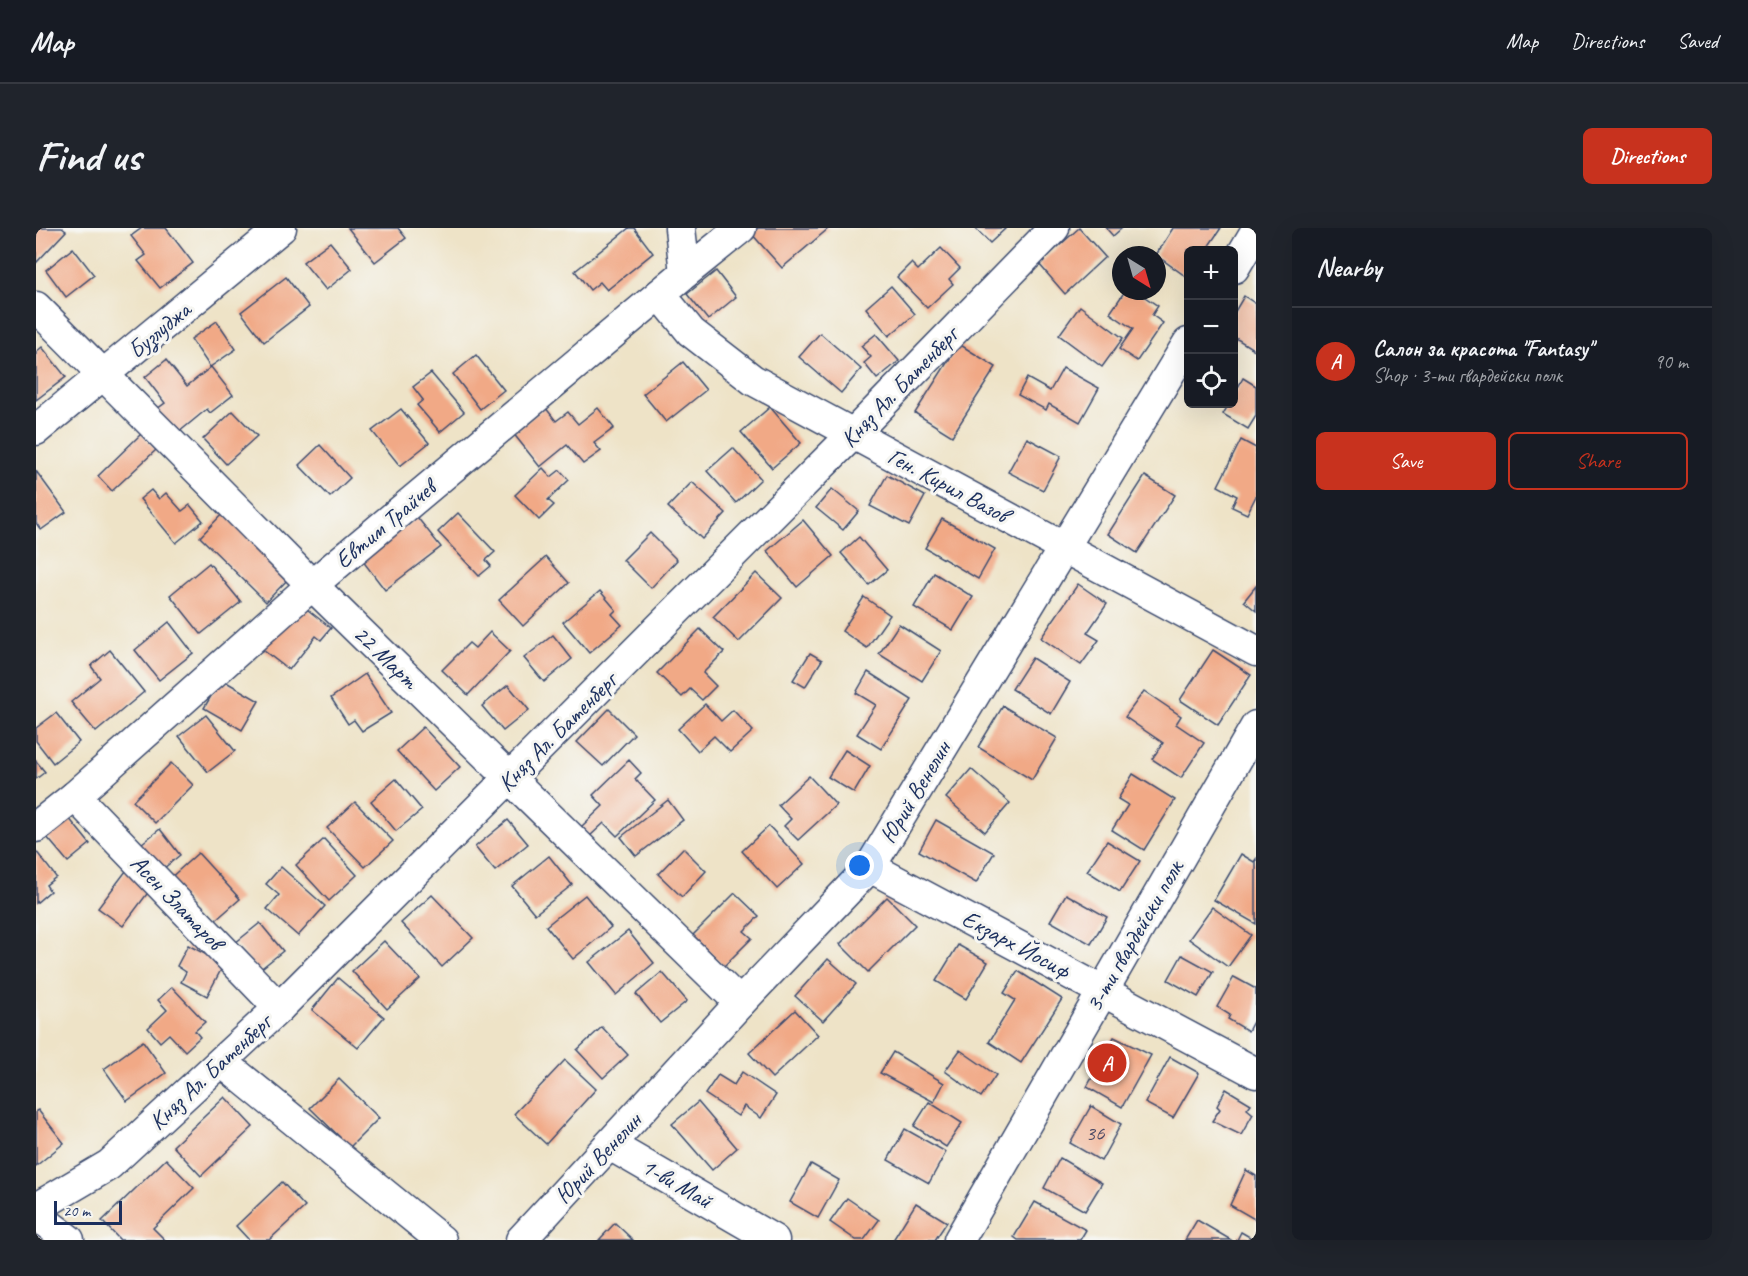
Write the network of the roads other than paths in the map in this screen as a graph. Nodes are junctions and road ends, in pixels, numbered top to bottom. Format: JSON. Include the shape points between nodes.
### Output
{"nodes":[{"id":1,"x":280,"y":228,"type":"edge"},
{"id":2,"x":680,"y":228,"type":"edge"},
{"id":3,"x":741,"y":228,"type":"edge"},
{"id":4,"x":1054,"y":228,"type":"edge"},
{"id":5,"x":1256,"y":231,"type":"edge"},
{"id":6,"x":1238,"y":260,"type":"edge"},
{"id":7,"x":685,"y":273,"type":"junction"},
{"id":8,"x":660,"y":294,"type":"junction"},
{"id":9,"x":36,"y":307,"type":"edge"},
{"id":10,"x":1184,"y":350,"type":"edge"},
{"id":11,"x":104,"y":375,"type":"junction"},
{"id":12,"x":36,"y":430,"type":"edge"},
{"id":13,"x":853,"y":434,"type":"junction"},
{"id":14,"x":1064,"y":548,"type":"junction"},
{"id":15,"x":312,"y":585,"type":"junction"},
{"id":16,"x":1256,"y":651,"type":"edge"},
{"id":17,"x":1256,"y":726,"type":"edge"},
{"id":18,"x":511,"y":778,"type":"junction"},
{"id":19,"x":75,"y":796,"type":"junction"},
{"id":20,"x":36,"y":827,"type":"edge"},
{"id":21,"x":870,"y":867,"type":"junction"},
{"id":22,"x":1102,"y":990,"type":"junction"},
{"id":23,"x":740,"y":1003,"type":"junction"},
{"id":24,"x":279,"y":1008,"type":"junction"},
{"id":25,"x":222,"y":1062,"type":"junction"},
{"id":26,"x":1256,"y":1073,"type":"edge"},
{"id":27,"x":610,"y":1145,"type":"junction"},
{"id":28,"x":36,"y":1208,"type":"edge"},
{"id":29,"x":36,"y":1215,"type":"edge"},
{"id":30,"x":69,"y":1240,"type":"edge"},
{"id":31,"x":441,"y":1240,"type":"edge"},
{"id":32,"x":521,"y":1240,"type":"edge"},
{"id":33,"x":774,"y":1240,"type":"edge"},
{"id":34,"x":958,"y":1240,"type":"edge"}],
"edges":[{"from":1,"to":11,"type":"street","name":"Бузлуджа"},
{"from":2,"to":7,"type":"street"},
{"from":3,"to":7,"type":"street","name":"Евтим Трайчев"},
{"from":4,"to":13,"type":"street","name":"Княз Ал. Батенберг"},
{"from":5,"to":6,"type":"street"},
{"from":7,"to":8,"type":"street","name":"Евтим Трайчев"},
{"from":8,"to":13,"type":"street","name":"Ген. Кирил Вазов","via":[[691,332],[753,380]]},
{"from":8,"to":15,"type":"street","name":"Евтим Трайчев"},
{"from":9,"to":11,"type":"street","name":"22 Март"},
{"from":10,"to":14,"type":"street","name":"Юрий Венелин"},
{"from":11,"to":12,"type":"street","name":"Бузлуджа"},
{"from":11,"to":15,"type":"street","name":"22 Март"},
{"from":13,"to":14,"type":"street","name":"Ген. Кирил Вазов"},
{"from":13,"to":18,"type":"street","name":"Княз Ал. Батенберг"},
{"from":14,"to":16,"type":"street","name":"Ген. Кирил Вазов"},
{"from":14,"to":21,"type":"street","name":"Юрий Венелин"},
{"from":15,"to":18,"type":"street","name":"22 Март"},
{"from":15,"to":19,"type":"street","name":"Евтим Трайчев"},
{"from":17,"to":22,"type":"street","name":"3-ти гвардейски полк"},
{"from":18,"to":23,"type":"street","name":"22 Март"},
{"from":18,"to":24,"type":"street","name":"Княз Ал. Батенберг"},
{"from":19,"to":20,"type":"street","name":"Евтим Трайчев"},
{"from":19,"to":24,"type":"street","name":"Асен Златаров"},
{"from":21,"to":22,"type":"street","name":"Екзарх Йосиф"},
{"from":21,"to":23,"type":"street","name":"Юрий Венелин"},
{"from":22,"to":26,"type":"street","name":"Екзарх Йосиф"},
{"from":22,"to":34,"type":"street","name":"3-ти гвардейски полк"},
{"from":23,"to":27,"type":"street","name":"Юрий Венелин"},
{"from":24,"to":25,"type":"street","name":"Княз Ал. Батенберг"},
{"from":25,"to":28,"type":"street","name":"Княз Ал. Батенберг","via":[[109,1165]]},
{"from":25,"to":31,"type":"street"},
{"from":27,"to":32,"type":"street","name":"Юрий Венелин"},
{"from":27,"to":33,"type":"street","name":"1-ви Май"},
{"from":29,"to":30,"type":"street"}]}
